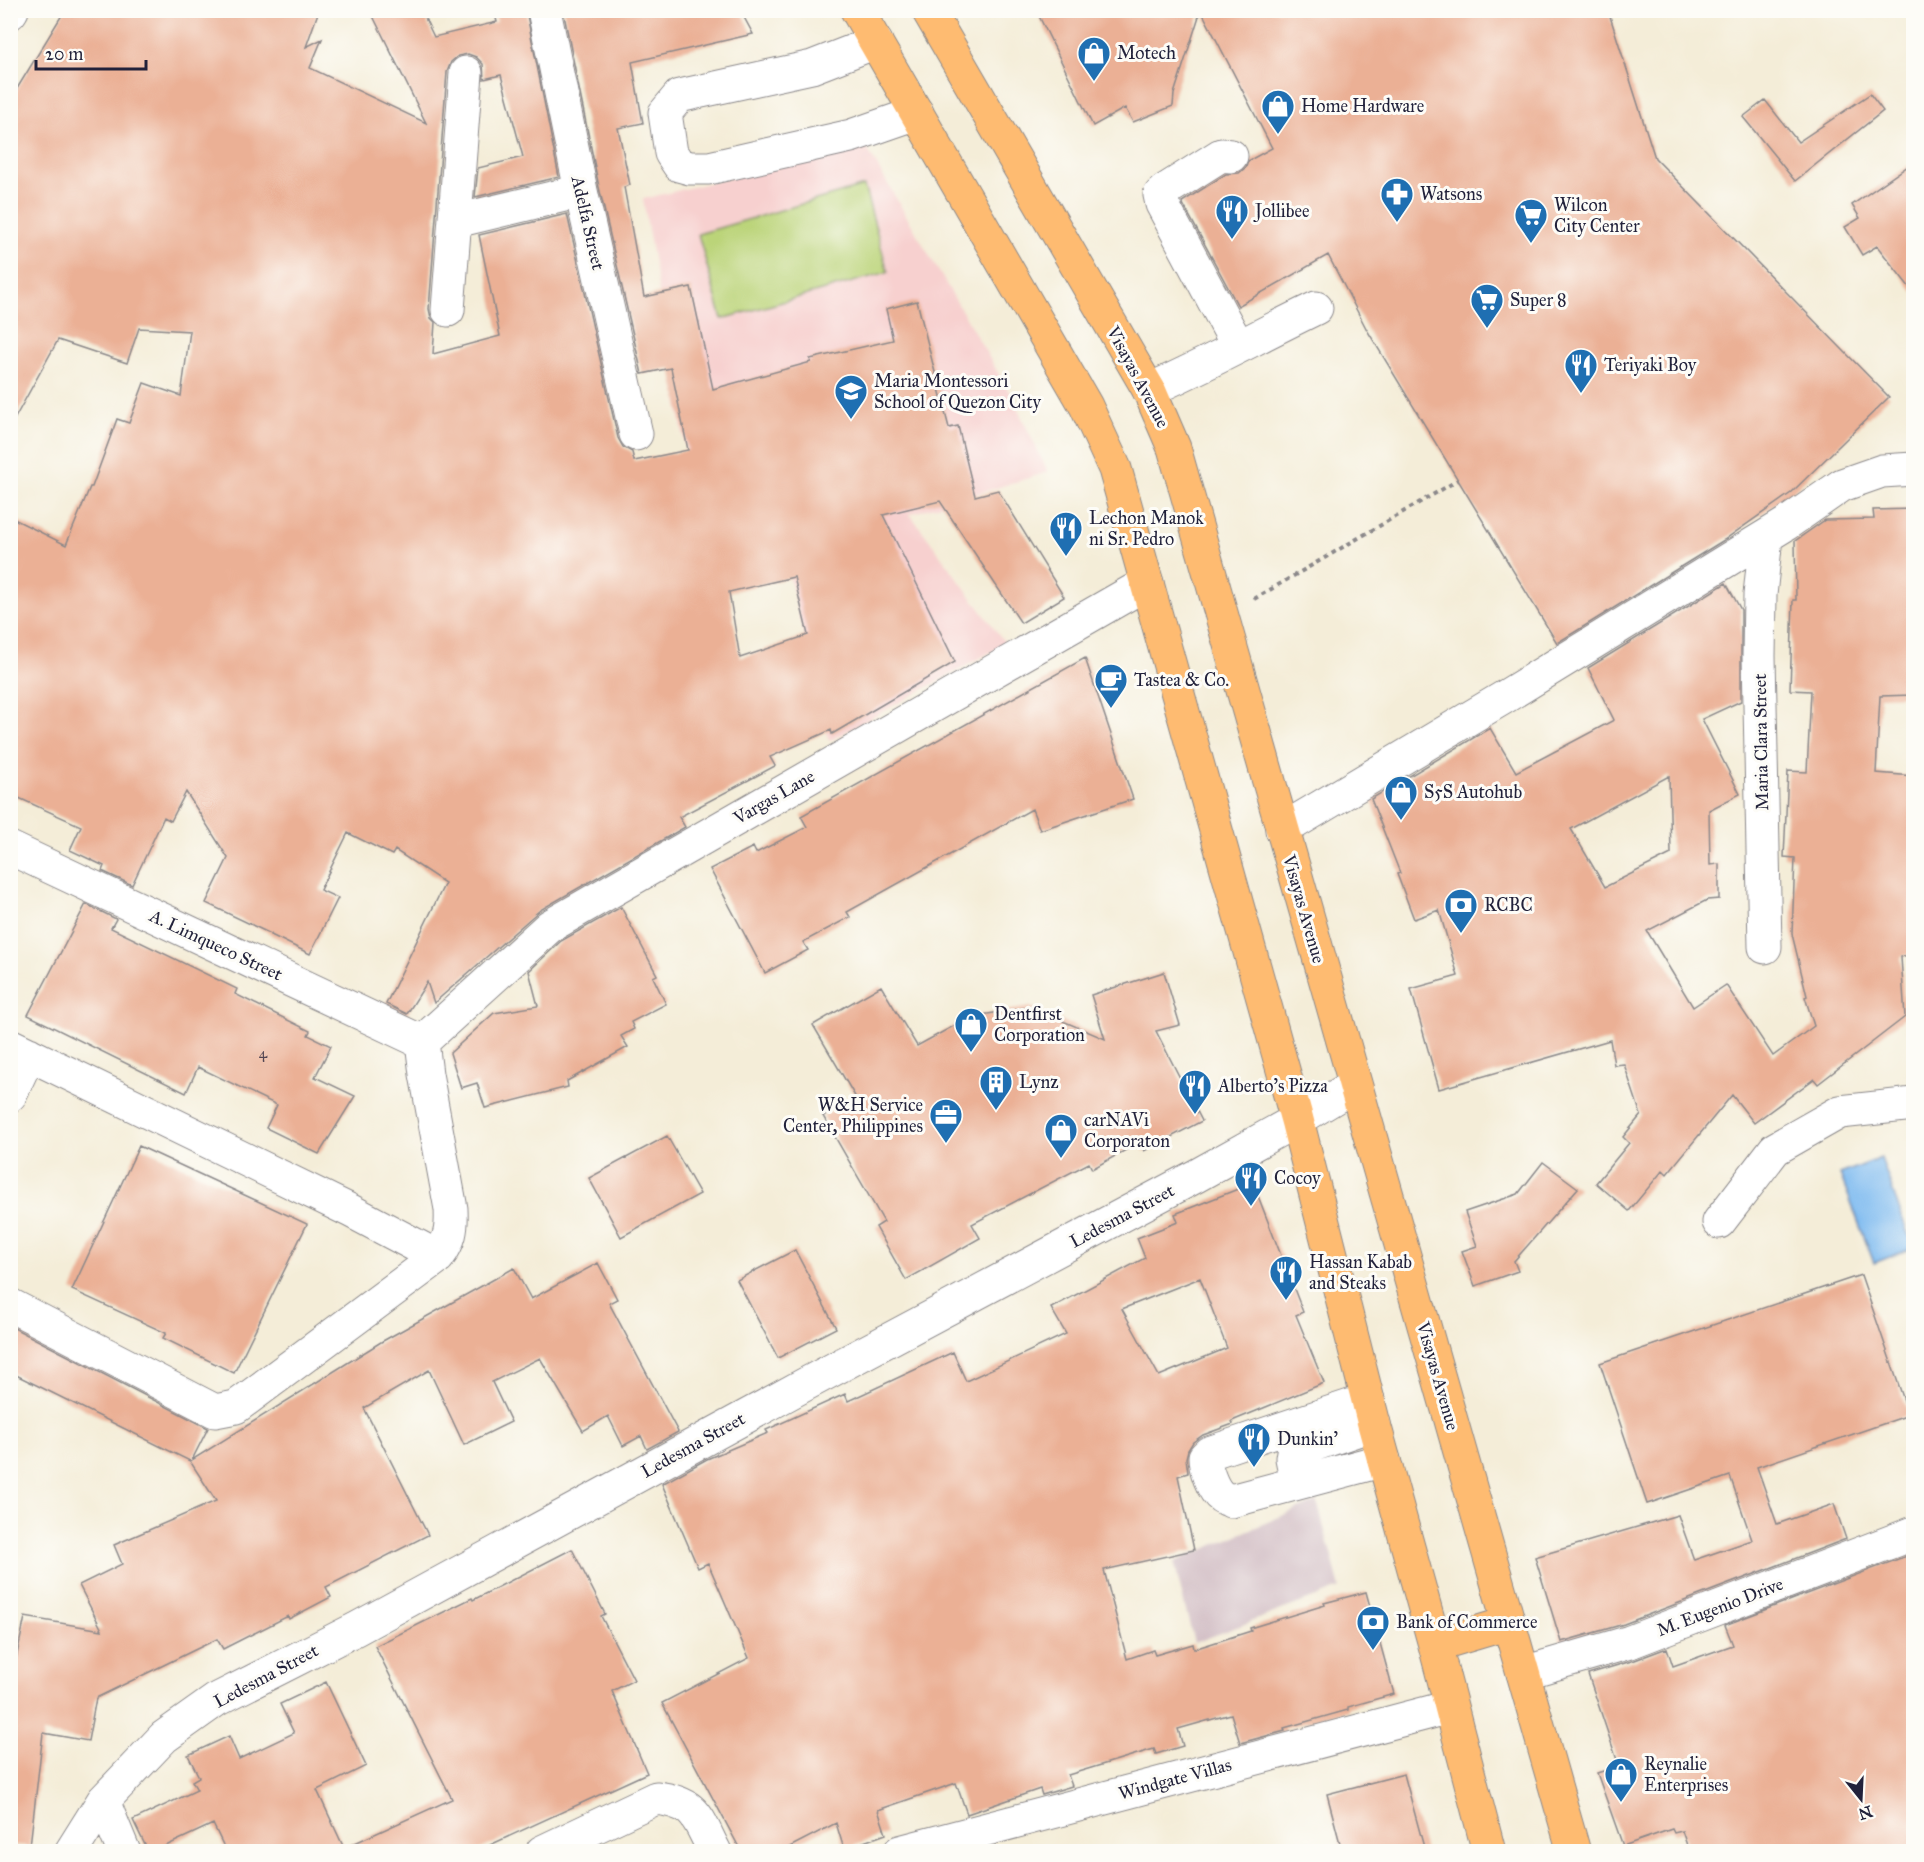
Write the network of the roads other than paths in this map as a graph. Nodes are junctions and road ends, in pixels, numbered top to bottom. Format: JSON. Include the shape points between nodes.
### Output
{"nodes":[{"id":1,"x":544,"y":10,"type":"edge"},
{"id":2,"x":857,"y":10,"type":"edge"},
{"id":3,"x":937,"y":13,"type":"edge"},
{"id":4,"x":876,"y":42,"type":"junction"},
{"id":5,"x":466,"y":73,"type":"dead end"},
{"id":6,"x":917,"y":113,"type":"junction"},
{"id":7,"x":1232,"y":156,"type":"dead end"},
{"id":8,"x":580,"y":190,"type":"junction"},
{"id":9,"x":456,"y":221,"type":"junction"},
{"id":10,"x":1316,"y":308,"type":"dead end"},
{"id":11,"x":448,"y":310,"type":"dead end"},
{"id":12,"x":1238,"y":346,"type":"junction"},
{"id":13,"x":1149,"y":390,"type":"junction"},
{"id":14,"x":636,"y":434,"type":"dead end"},
{"id":15,"x":1914,"y":469,"type":"edge"},
{"id":16,"x":1766,"y":537,"type":"junction"},
{"id":17,"x":1148,"y":583,"type":"junction"},
{"id":18,"x":1282,"y":830,"type":"junction"},
{"id":19,"x":10,"y":848,"type":"edge"},
{"id":20,"x":1765,"y":947,"type":"dead end"},
{"id":21,"x":422,"y":1042,"type":"junction"},
{"id":22,"x":20,"y":1050,"type":"edge"},
{"id":23,"x":1355,"y":1085,"type":"junction"},
{"id":24,"x":10,"y":1095,"type":"edge"},
{"id":25,"x":1914,"y":1104,"type":"edge"},
{"id":26,"x":1297,"y":1120,"type":"junction"},
{"id":27,"x":1719,"y":1222,"type":"dead end"},
{"id":28,"x":438,"y":1257,"type":"junction"},
{"id":29,"x":10,"y":1305,"type":"edge"},
{"id":30,"x":1371,"y":1412,"type":"junction"},
{"id":31,"x":1384,"y":1460,"type":"junction"},
{"id":32,"x":1298,"y":1483,"type":"junction"},
{"id":33,"x":1914,"y":1533,"type":"edge"},
{"id":34,"x":1509,"y":1623,"type":"junction"},
{"id":35,"x":1435,"y":1645,"type":"junction"},
{"id":36,"x":1523,"y":1672,"type":"junction"},
{"id":37,"x":1450,"y":1707,"type":"junction"},
{"id":38,"x":103,"y":1801,"type":"junction"},
{"id":39,"x":71,"y":1851,"type":"edge"},
{"id":40,"x":124,"y":1851,"type":"edge"},
{"id":41,"x":542,"y":1851,"type":"edge"},
{"id":42,"x":716,"y":1851,"type":"edge"},
{"id":43,"x":900,"y":1851,"type":"edge"},
{"id":44,"x":1489,"y":1851,"type":"edge"},
{"id":45,"x":1574,"y":1851,"type":"edge"}],
"edges":[{"from":1,"to":8,"type":"street","name":"Adelfa Street"},
{"from":2,"to":4,"type":"main road"},
{"from":3,"to":13,"type":"main road","name":"Visayas Avenue"},
{"from":4,"to":6,"type":"main road"},
{"from":4,"to":6,"type":"street","via":[[812,67],[679,96],[665,113],[671,153],[679,165],[709,168],[851,136]]},
{"from":5,"to":9,"type":"street"},
{"from":6,"to":17,"type":"main road","via":[[1086,406],[1115,469]]},
{"from":7,"to":12,"type":"street","via":[[1221,155],[1160,195]]},
{"from":8,"to":9,"type":"street"},
{"from":8,"to":14,"type":"street","name":"Adelfa Street"},
{"from":9,"to":11,"type":"street"},
{"from":10,"to":12,"type":"street"},
{"from":12,"to":13,"type":"street"},
{"from":13,"to":18,"type":"main road","name":"Visayas Avenue","via":[[1174,448]]},
{"from":15,"to":16,"type":"street","via":[[1882,471],[1842,485]]},
{"from":16,"to":18,"type":"street"},
{"from":16,"to":20,"type":"street","name":"Maria Clara Street","via":[[1759,656]]},
{"from":17,"to":21,"type":"street","name":"Vargas Lane","via":[[550,926]]},
{"from":17,"to":26,"type":"main road"},
{"from":18,"to":23,"type":"main road","name":"Visayas Avenue"},
{"from":19,"to":21,"type":"street","name":"A. Limqueco Street"},
{"from":21,"to":28,"type":"street","via":[[451,1209],[448,1243]]},
{"from":22,"to":24,"type":"street"},
{"from":22,"to":28,"type":"street"},
{"from":23,"to":26,"type":"street","name":"Ledesma Street"},
{"from":23,"to":34,"type":"main road","name":"Visayas Avenue"},
{"from":25,"to":27,"type":"street","via":[[1840,1112],[1775,1149]]},
{"from":26,"to":30,"type":"main road"},
{"from":26,"to":38,"type":"street","name":"Ledesma Street","via":[[356,1629],[216,1700],[164,1737]]},
{"from":28,"to":29,"type":"street","via":[[236,1407],[225,1410],[215,1411]]},
{"from":30,"to":31,"type":"main road"},
{"from":30,"to":32,"type":"street","via":[[1293,1452]]},
{"from":30,"to":32,"type":"street","via":[[1205,1457],[1215,1489],[1222,1498],[1231,1500]]},
{"from":31,"to":32,"type":"street"},
{"from":31,"to":35,"type":"main road"},
{"from":33,"to":36,"type":"street","name":"M. Eugenio Drive","via":[[1630,1642]]},
{"from":34,"to":35,"type":"main road"},
{"from":34,"to":36,"type":"main road","name":"Visayas Avenue"},
{"from":35,"to":37,"type":"main road"},
{"from":36,"to":45,"type":"main road","name":"Visayas Avenue"},
{"from":37,"to":43,"type":"street","name":"Windgate Villas"},
{"from":37,"to":44,"type":"main road"},
{"from":38,"to":39,"type":"street","name":"Ledesma Street"},
{"from":38,"to":40,"type":"street"},
{"from":41,"to":42,"type":"street","via":[[656,1798],[675,1800],[691,1808]]}]}
